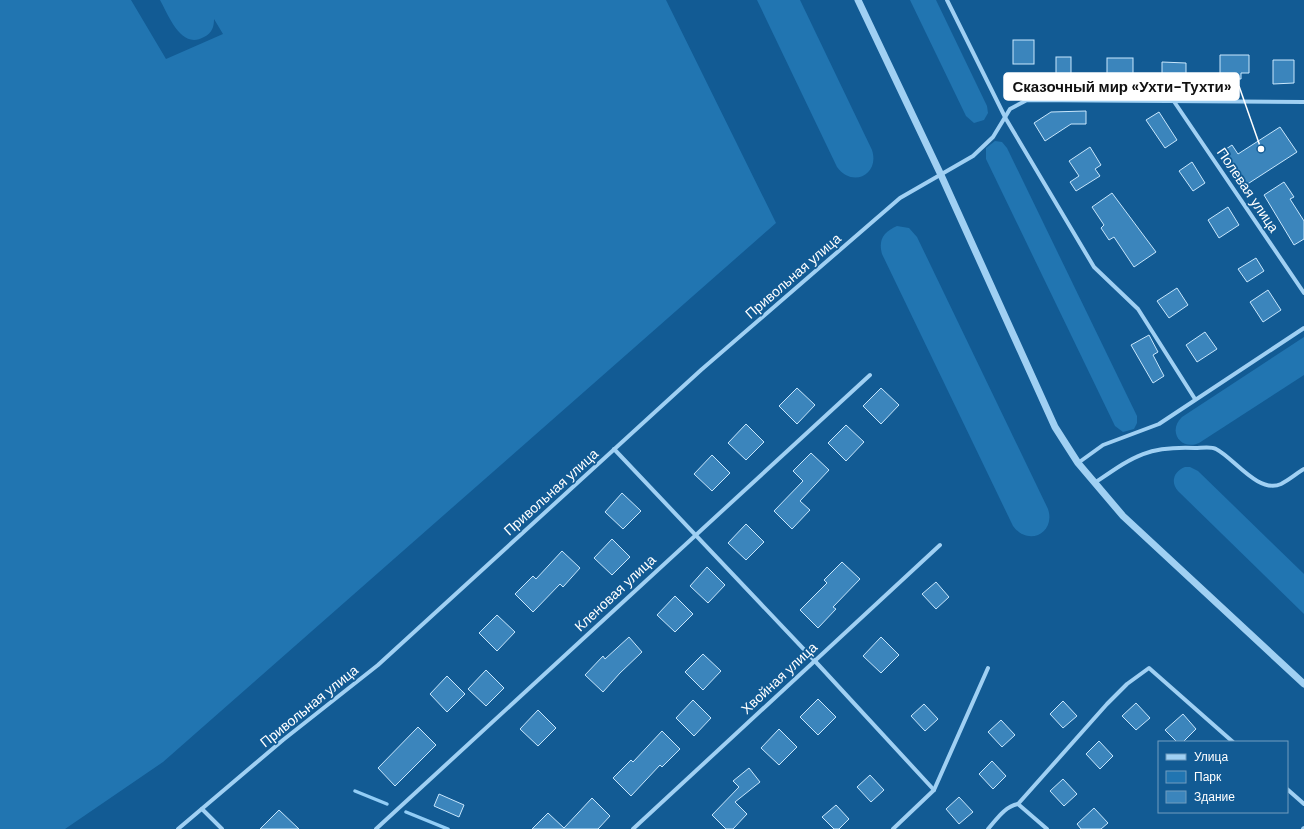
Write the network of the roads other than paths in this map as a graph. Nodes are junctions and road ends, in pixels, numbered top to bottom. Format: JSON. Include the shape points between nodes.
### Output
{"nodes":[{"id":1,"x":858,"y":0,"type":"edge"},
{"id":2,"x":947,"y":0,"type":"edge"},
{"id":3,"x":1173,"y":100,"type":"junction"},
{"id":4,"x":1304,"y":102,"type":"edge"},
{"id":5,"x":1006,"y":119,"type":"junction"},
{"id":6,"x":941,"y":175,"type":"junction"},
{"id":7,"x":1304,"y":293,"type":"edge"},
{"id":8,"x":1304,"y":328,"type":"edge"},
{"id":9,"x":870,"y":375,"type":"dead end"},
{"id":10,"x":1195,"y":399,"type":"junction"},
{"id":11,"x":614,"y":449,"type":"junction"},
{"id":12,"x":1078,"y":463,"type":"junction"},
{"id":13,"x":1304,"y":469,"type":"edge"},
{"id":14,"x":1096,"y":482,"type":"junction"},
{"id":15,"x":694,"y":535,"type":"junction"},
{"id":16,"x":940,"y":545,"type":"dead end"},
{"id":17,"x":814,"y":660,"type":"junction"},
{"id":18,"x":988,"y":668,"type":"dead end"},
{"id":19,"x":1304,"y":684,"type":"edge"},
{"id":20,"x":1232,"y":741,"type":"edge"},
{"id":21,"x":934,"y":790,"type":"junction"},
{"id":22,"x":1288,"y":790,"type":"edge"},
{"id":23,"x":1018,"y":804,"type":"junction"},
{"id":24,"x":1304,"y":804,"type":"edge"},
{"id":25,"x":202,"y":809,"type":"junction"},
{"id":26,"x":178,"y":829,"type":"edge"},
{"id":27,"x":222,"y":829,"type":"edge"},
{"id":28,"x":376,"y":829,"type":"edge"},
{"id":29,"x":633,"y":829,"type":"edge"},
{"id":30,"x":893,"y":829,"type":"edge"},
{"id":31,"x":988,"y":829,"type":"edge"},
{"id":32,"x":1047,"y":829,"type":"edge"}],
"edges":[{"from":1,"to":6,"type":"street"},
{"from":2,"to":5,"type":"street"},
{"from":3,"to":4,"type":"street"},
{"from":3,"to":5,"type":"street","via":[[1027,100],[1010,109]]},
{"from":3,"to":7,"type":"street","name":"Полевая улица"},
{"from":5,"to":6,"type":"street","name":"Привольная улица","via":[[993,137],[973,156]]},
{"from":5,"to":10,"type":"street","via":[[1094,267],[1138,309]]},
{"from":6,"to":11,"type":"street","name":"Привольная улица","via":[[900,198]]},
{"from":6,"to":12,"type":"street","via":[[1055,427]]},
{"from":8,"to":10,"type":"street"},
{"from":9,"to":15,"type":"street","name":"Кленовая улица"},
{"from":10,"to":12,"type":"street","via":[[1159,424],[1103,444]]},
{"from":11,"to":15,"type":"street"},
{"from":11,"to":25,"type":"street","name":"Привольная улица","via":[[378,665],[283,740]]},
{"from":12,"to":14,"type":"street"},
{"from":13,"to":14,"type":"street","via":[[1280,484],[1268,485],[1258,482],[1215,448],[1184,447],[1143,452]]},
{"from":14,"to":19,"type":"street","via":[[1123,516]]},
{"from":15,"to":17,"type":"street"},
{"from":15,"to":28,"type":"street","name":"Кленовая улица"},
{"from":16,"to":17,"type":"street","name":"Хвойная улица"},
{"from":17,"to":21,"type":"street"},
{"from":17,"to":29,"type":"street","name":"Хвойная улица"},
{"from":18,"to":21,"type":"street"},
{"from":20,"to":23,"type":"street","via":[[1150,668],[1127,684],[1107,704]]},
{"from":21,"to":30,"type":"street"},
{"from":22,"to":24,"type":"street"},
{"from":23,"to":31,"type":"street","via":[[1002,812]]},
{"from":23,"to":32,"type":"street"},
{"from":25,"to":26,"type":"street","name":"Привольная улица"},
{"from":25,"to":27,"type":"street"}]}
